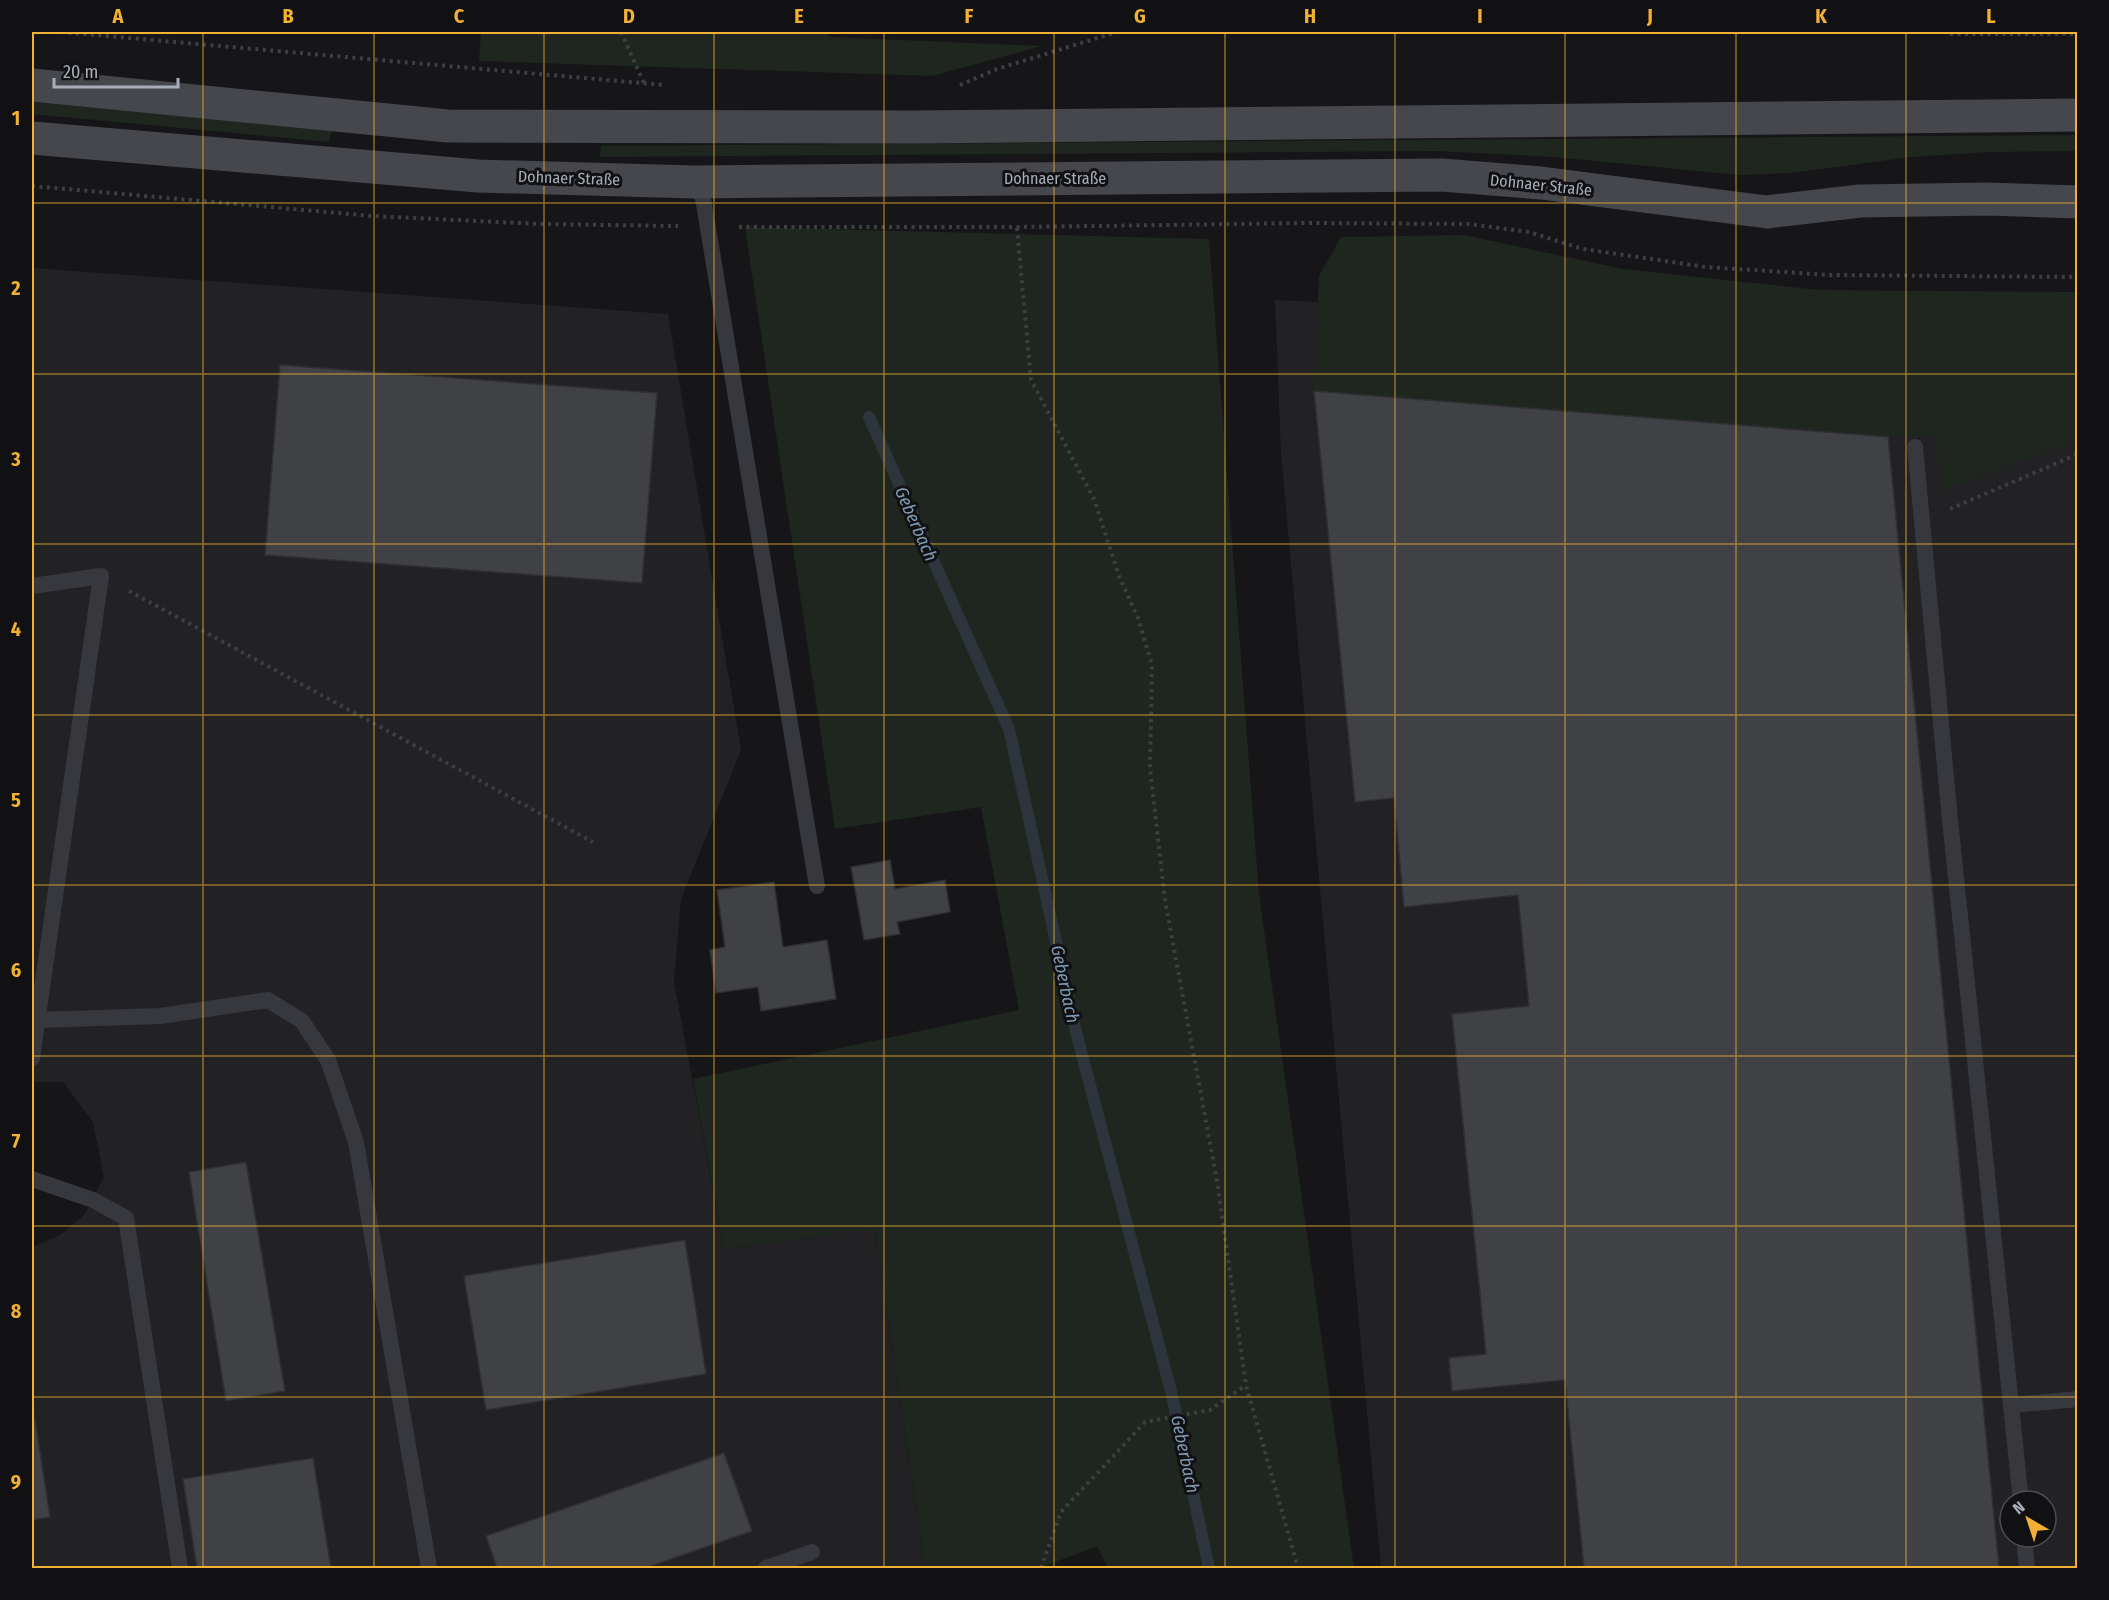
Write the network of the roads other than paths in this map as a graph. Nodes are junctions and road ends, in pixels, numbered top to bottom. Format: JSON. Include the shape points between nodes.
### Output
{"nodes":[{"id":1,"x":32,"y":85,"type":"edge"},
{"id":2,"x":2078,"y":115,"type":"edge"},
{"id":3,"x":32,"y":138,"type":"edge"},
{"id":4,"x":694,"y":182,"type":"junction"},
{"id":5,"x":2078,"y":202,"type":"edge"},
{"id":6,"x":1915,"y":447,"type":"dead end"},
{"id":7,"x":32,"y":586,"type":"edge"},
{"id":8,"x":817,"y":886,"type":"dead end"},
{"id":9,"x":36,"y":996,"type":"edge"},
{"id":10,"x":37,"y":1020,"type":"junction"},
{"id":11,"x":32,"y":1058,"type":"edge"},
{"id":12,"x":32,"y":1179,"type":"edge"},
{"id":13,"x":2078,"y":1399,"type":"edge"},
{"id":14,"x":2012,"y":1405,"type":"junction"},
{"id":15,"x":2020,"y":1489,"type":"edge"},
{"id":16,"x":2026,"y":1549,"type":"edge"},
{"id":17,"x":812,"y":1552,"type":"dead end"},
{"id":18,"x":180,"y":1569,"type":"edge"},
{"id":19,"x":429,"y":1569,"type":"edge"},
{"id":20,"x":766,"y":1569,"type":"edge"},
{"id":21,"x":2027,"y":1569,"type":"edge"}],
"edges":[{"from":1,"to":2,"type":"main road","via":[[448,126],[914,127]]},
{"from":3,"to":4,"type":"main road","name":"Dohnaer Straße","via":[[478,176]]},
{"from":4,"to":5,"type":"main road","name":"Dohnaer Straße","via":[[1442,175],[1541,183],[1767,212],[1860,201]]},
{"from":4,"to":8,"type":"lane","via":[[703,198]]},
{"from":6,"to":14,"type":"lane"},
{"from":7,"to":9,"type":"lane","via":[[101,576]]},
{"from":9,"to":10,"type":"lane"},
{"from":10,"to":11,"type":"lane"},
{"from":10,"to":19,"type":"lane","via":[[160,1016],[268,1000],[302,1021],[328,1060],[356,1142]]},
{"from":12,"to":18,"type":"lane","via":[[93,1200],[126,1218]]},
{"from":13,"to":14,"type":"lane"},
{"from":14,"to":15,"type":"lane"},
{"from":16,"to":21,"type":"lane"},
{"from":17,"to":20,"type":"lane"}]}
